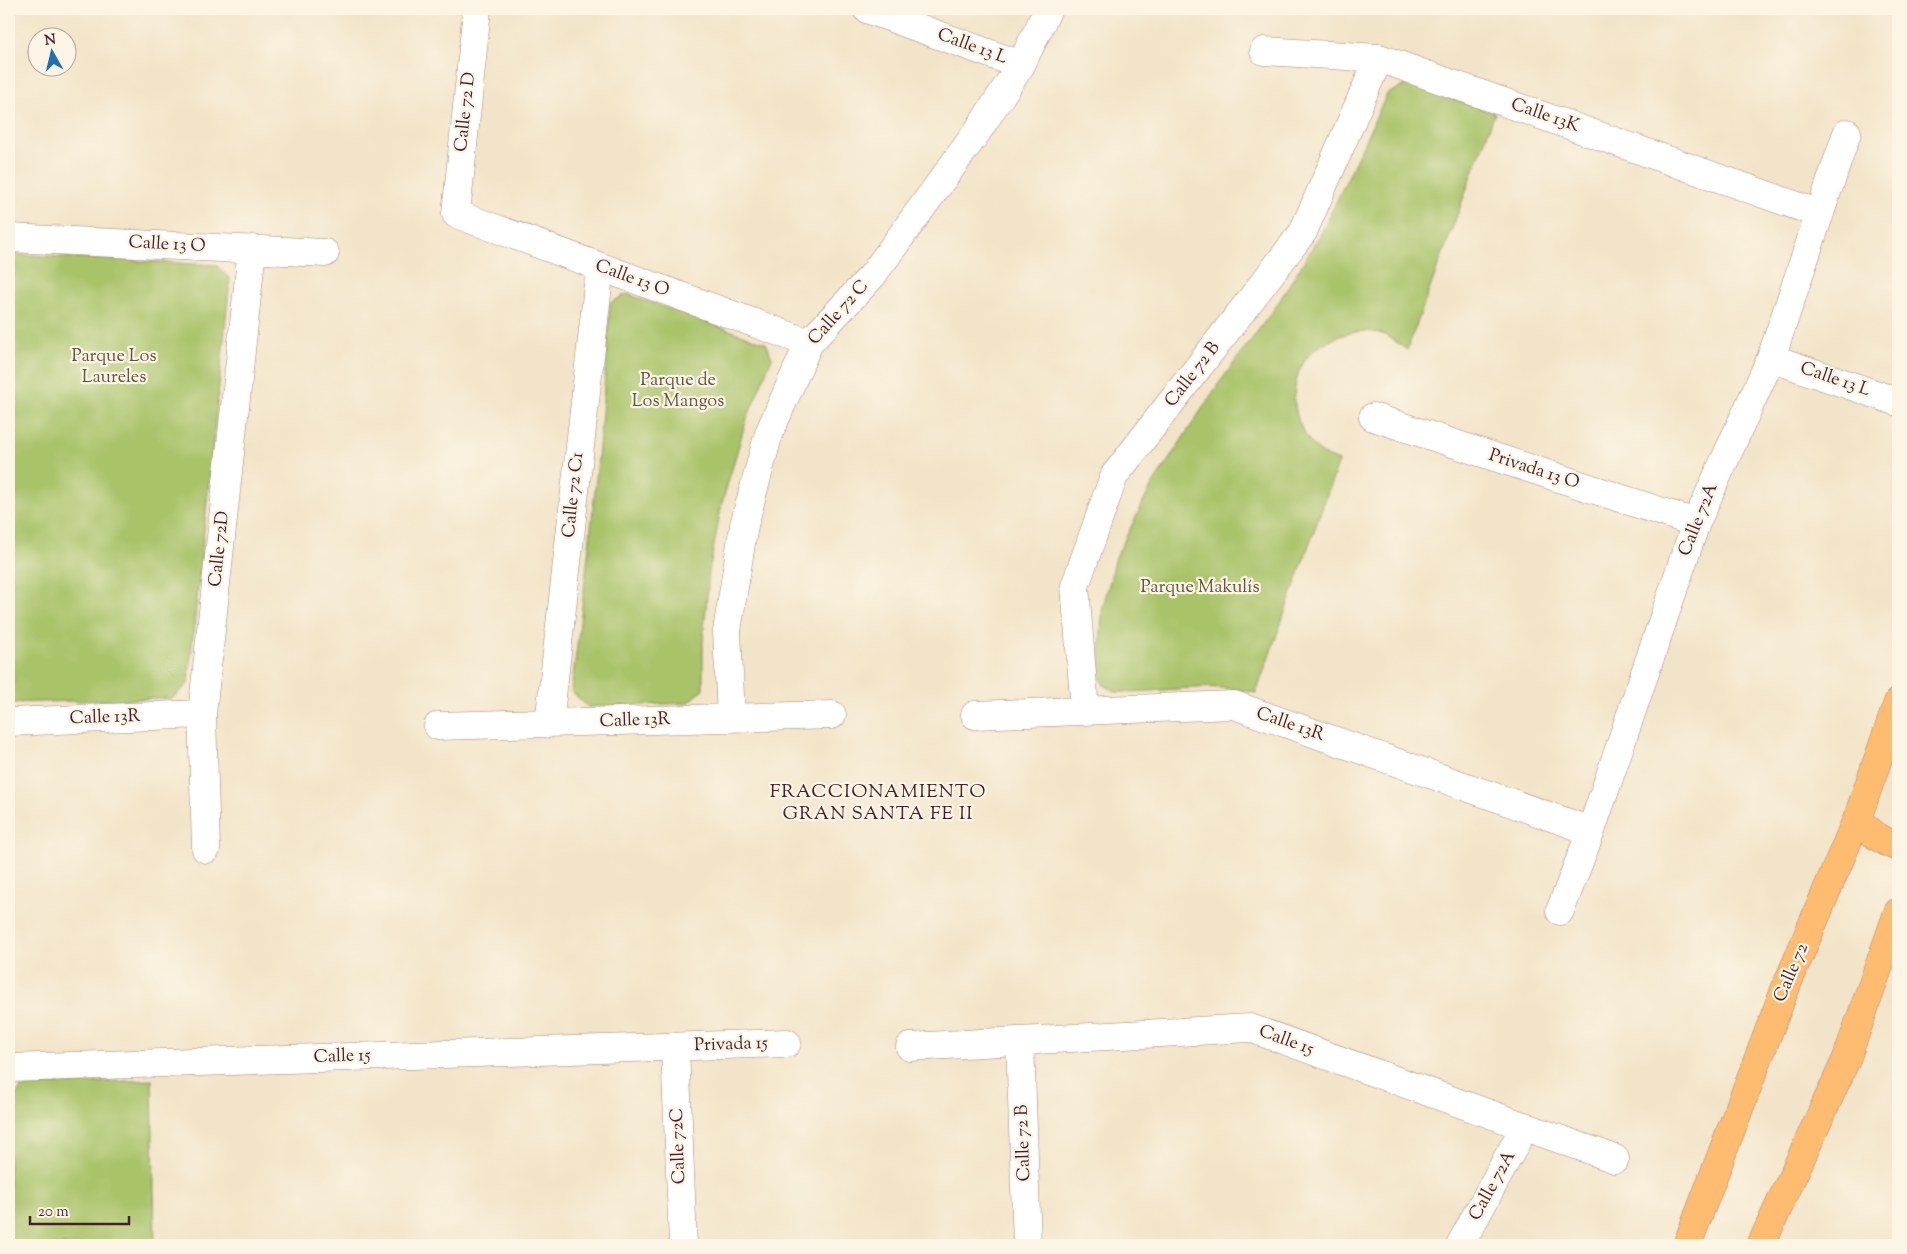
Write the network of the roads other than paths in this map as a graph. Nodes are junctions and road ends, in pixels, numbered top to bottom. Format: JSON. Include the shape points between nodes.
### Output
{"nodes":[{"id":1,"x":477,"y":9,"type":"edge"},
{"id":2,"x":867,"y":9,"type":"edge"},
{"id":3,"x":1048,"y":9,"type":"edge"},
{"id":4,"x":1264,"y":51,"type":"dead end"},
{"id":5,"x":1379,"y":58,"type":"junction"},
{"id":6,"x":1021,"y":64,"type":"junction"},
{"id":7,"x":1847,"y":133,"type":"dead end"},
{"id":8,"x":456,"y":214,"type":"joint"},
{"id":9,"x":1820,"y":214,"type":"junction"},
{"id":10,"x":9,"y":238,"type":"edge"},
{"id":11,"x":252,"y":249,"type":"junction"},
{"id":12,"x":325,"y":252,"type":"dead end"},
{"id":13,"x":600,"y":267,"type":"junction"},
{"id":14,"x":809,"y":343,"type":"junction"},
{"id":15,"x":1771,"y":358,"type":"junction"},
{"id":16,"x":1898,"y":402,"type":"edge"},
{"id":17,"x":1373,"y":417,"type":"dead end"},
{"id":18,"x":1696,"y":523,"type":"junction"},
{"id":19,"x":1898,"y":702,"type":"edge"},
{"id":20,"x":1085,"y":711,"type":"junction"},
{"id":21,"x":202,"y":714,"type":"junction"},
{"id":22,"x":832,"y":715,"type":"dead end"},
{"id":23,"x":975,"y":715,"type":"dead end"},
{"id":24,"x":731,"y":718,"type":"junction"},
{"id":25,"x":9,"y":722,"type":"edge"},
{"id":26,"x":549,"y":724,"type":"junction"},
{"id":27,"x":438,"y":726,"type":"dead end"},
{"id":28,"x":1857,"y":819,"type":"junction"},
{"id":29,"x":1591,"y":831,"type":"junction"},
{"id":30,"x":1898,"y":847,"type":"edge"},
{"id":31,"x":206,"y":849,"type":"dead end"},
{"id":32,"x":1560,"y":911,"type":"dead end"},
{"id":33,"x":1898,"y":912,"type":"edge"},
{"id":34,"x":1020,"y":1041,"type":"junction"},
{"id":35,"x":787,"y":1043,"type":"dead end"},
{"id":36,"x":675,"y":1047,"type":"junction"},
{"id":37,"x":910,"y":1047,"type":"dead end"},
{"id":38,"x":9,"y":1068,"type":"edge"},
{"id":39,"x":1525,"y":1126,"type":"junction"},
{"id":40,"x":1615,"y":1159,"type":"dead end"},
{"id":41,"x":683,"y":1245,"type":"edge"},
{"id":42,"x":1027,"y":1245,"type":"edge"},
{"id":43,"x":1460,"y":1245,"type":"edge"},
{"id":44,"x":1687,"y":1245,"type":"edge"},
{"id":45,"x":1761,"y":1245,"type":"edge"}],
"edges":[{"from":1,"to":8,"type":"street","name":"Calle 72 D"},
{"from":2,"to":6,"type":"street","name":"Calle 13 L"},
{"from":3,"to":6,"type":"street","name":"Calle 72 C"},
{"from":4,"to":5,"type":"street","name":"Calle 13K"},
{"from":5,"to":9,"type":"street","name":"Calle 13K"},
{"from":5,"to":20,"type":"street","name":"Calle 72 B","via":[[1303,232],[1114,476],[1075,586]]},
{"from":6,"to":14,"type":"street","name":"Calle 72 C","via":[[872,276]]},
{"from":7,"to":9,"type":"street","name":"Calle 72A"},
{"from":8,"to":13,"type":"street","name":"Calle 13 O"},
{"from":9,"to":15,"type":"street","name":"Calle 72A"},
{"from":10,"to":11,"type":"street","name":"Calle 13 O"},
{"from":11,"to":12,"type":"street","name":"Calle 13 O"},
{"from":11,"to":21,"type":"street","name":"Calle 72D"},
{"from":13,"to":14,"type":"street","name":"Calle 13 O"},
{"from":13,"to":26,"type":"street","name":"Calle 72 C1"},
{"from":14,"to":24,"type":"street","name":"Calle 72 C","via":[[769,433],[744,525],[727,631]]},
{"from":15,"to":16,"type":"street","name":"Calle 13 L"},
{"from":15,"to":18,"type":"street","name":"Calle 72A"},
{"from":17,"to":18,"type":"street","name":"Privada 13 O"},
{"from":18,"to":29,"type":"street","name":"Calle 72A"},
{"from":19,"to":28,"type":"main road","name":"Calle 72"},
{"from":20,"to":23,"type":"street","name":"Calle 13R"},
{"from":20,"to":29,"type":"street","name":"Calle 13R","via":[[1234,705]]},
{"from":21,"to":25,"type":"street","name":"Calle 13R"},
{"from":21,"to":31,"type":"street","name":"Calle 72D"},
{"from":22,"to":24,"type":"street","name":"Calle 13R"},
{"from":24,"to":26,"type":"street","name":"Calle 13R"},
{"from":26,"to":27,"type":"street","name":"Calle 13R"},
{"from":28,"to":30,"type":"main road","via":[[1885,842]]},
{"from":28,"to":44,"type":"main road","name":"Calle 72","via":[[1783,994]]},
{"from":29,"to":32,"type":"street","name":"Calle 72A"},
{"from":33,"to":45,"type":"main road","via":[[1846,1060]]},
{"from":34,"to":37,"type":"street","name":"Calle 15"},
{"from":34,"to":39,"type":"street","name":"Calle 15","via":[[1250,1028]]},
{"from":34,"to":42,"type":"street","name":"Calle 72 B"},
{"from":35,"to":36,"type":"street","name":"Privada 15"},
{"from":36,"to":38,"type":"street","name":"Calle 15"},
{"from":36,"to":41,"type":"street","name":"Calle 72C"},
{"from":39,"to":40,"type":"street","name":"Calle 15"},
{"from":39,"to":43,"type":"street","name":"Calle 72A"}]}
